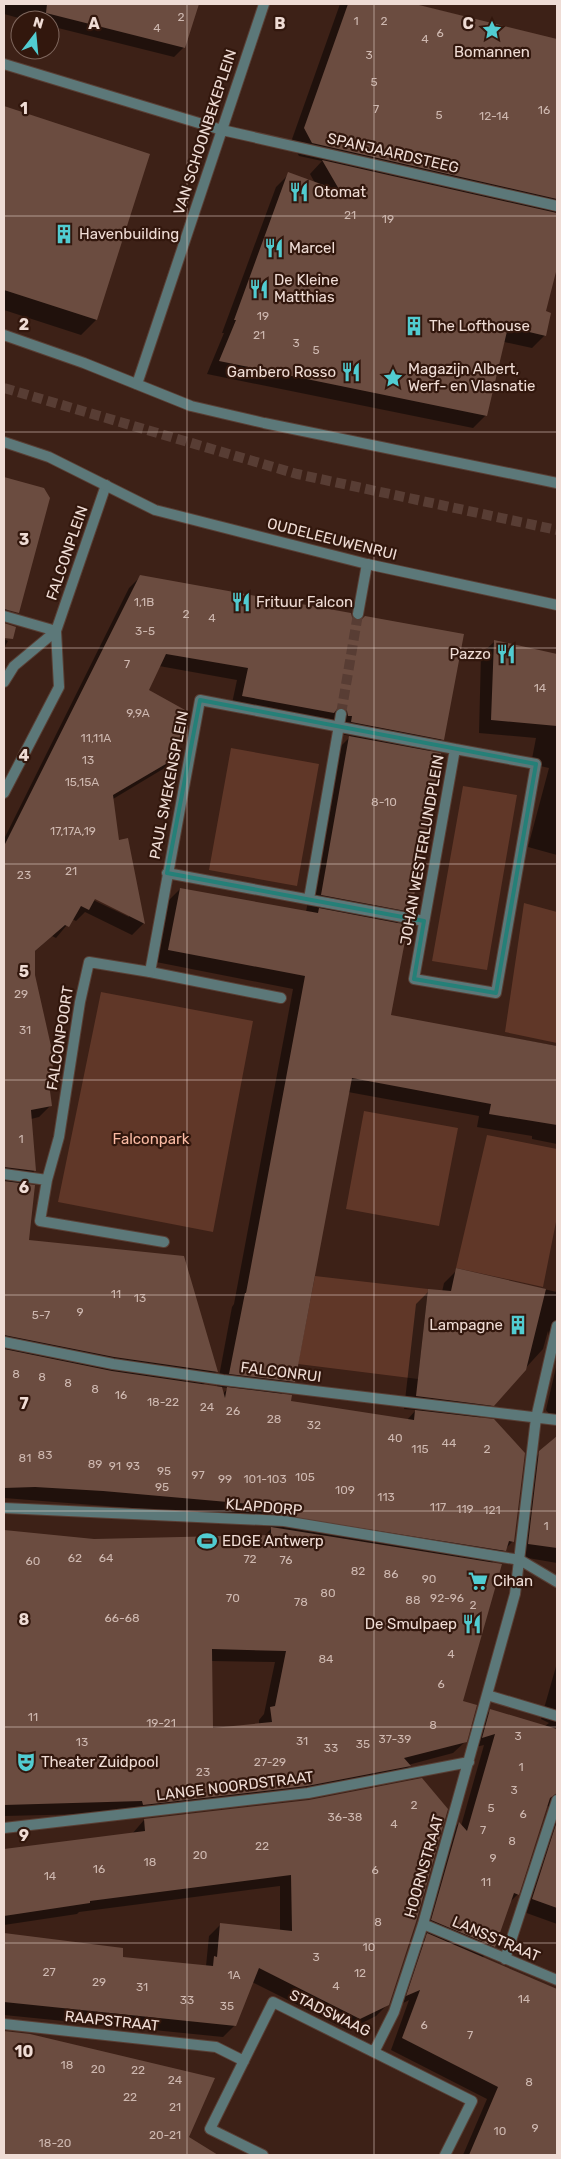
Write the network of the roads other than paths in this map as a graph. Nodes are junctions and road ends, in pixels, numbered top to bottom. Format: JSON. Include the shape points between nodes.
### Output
{"nodes":[{"id":1,"x":264,"y":4,"type":"edge"},
{"id":2,"x":4,"y":64,"type":"edge"},
{"id":3,"x":222,"y":130,"type":"junction"},
{"id":4,"x":557,"y":206,"type":"edge"},
{"id":5,"x":4,"y":336,"type":"edge"},
{"id":6,"x":138,"y":384,"type":"junction"},
{"id":7,"x":4,"y":442,"type":"edge"},
{"id":8,"x":557,"y":482,"type":"edge"},
{"id":9,"x":106,"y":485,"type":"junction"},
{"id":10,"x":367,"y":564,"type":"junction"},
{"id":11,"x":557,"y":605,"type":"edge"},
{"id":12,"x":358,"y":614,"type":"tunnel mouth"},
{"id":13,"x":4,"y":616,"type":"edge"},
{"id":14,"x":56,"y":631,"type":"junction"},
{"id":15,"x":4,"y":682,"type":"edge"},
{"id":16,"x":340,"y":714,"type":"tunnel mouth"},
{"id":17,"x":339,"y":726,"type":"junction"},
{"id":18,"x":455,"y":749,"type":"junction"},
{"id":19,"x":4,"y":793,"type":"edge"},
{"id":20,"x":168,"y":873,"type":"junction"},
{"id":21,"x":309,"y":899,"type":"junction"},
{"id":22,"x":424,"y":921,"type":"junction"},
{"id":23,"x":150,"y":972,"type":"junction"},
{"id":24,"x":282,"y":998,"type":"dead end"},
{"id":25,"x":4,"y":1174,"type":"edge"},
{"id":26,"x":47,"y":1180,"type":"junction"},
{"id":27,"x":164,"y":1242,"type":"dead end"},
{"id":28,"x":557,"y":1326,"type":"edge"},
{"id":29,"x":4,"y":1342,"type":"edge"},
{"id":30,"x":536,"y":1418,"type":"junction"},
{"id":31,"x":557,"y":1420,"type":"edge"},
{"id":32,"x":4,"y":1508,"type":"edge"},
{"id":33,"x":520,"y":1560,"type":"junction"},
{"id":34,"x":557,"y":1582,"type":"edge"},
{"id":35,"x":487,"y":1696,"type":"junction"},
{"id":36,"x":557,"y":1716,"type":"edge"},
{"id":37,"x":469,"y":1762,"type":"junction"},
{"id":38,"x":557,"y":1800,"type":"edge"},
{"id":39,"x":4,"y":1828,"type":"edge"},
{"id":40,"x":423,"y":1924,"type":"junction"},
{"id":41,"x":505,"y":1959,"type":"junction"},
{"id":42,"x":557,"y":1980,"type":"edge"},
{"id":43,"x":4,"y":2024,"type":"edge"},
{"id":44,"x":374,"y":2052,"type":"junction"},
{"id":45,"x":244,"y":2061,"type":"junction"},
{"id":46,"x":263,"y":2155,"type":"edge"},
{"id":47,"x":445,"y":2155,"type":"edge"}],
"edges":[{"from":1,"to":3,"type":"street","name":"VAN SCHOONBEKEPLEIN"},
{"from":2,"to":3,"type":"street","name":"SPANJAARDSTEEG"},
{"from":3,"to":4,"type":"street","name":"SPANJAARDSTEEG"},
{"from":3,"to":6,"type":"street","name":"VAN SCHOONBEKEPLEIN"},
{"from":5,"to":6,"type":"street"},
{"from":6,"to":8,"type":"street","via":[[190,406]]},
{"from":7,"to":9,"type":"street","name":"OUDELEEUWENRUI","via":[[49,457]]},
{"from":9,"to":10,"type":"street","name":"OUDELEEUWENRUI","via":[[156,510]]},
{"from":9,"to":14,"type":"street","name":"FALCONPLEIN"},
{"from":10,"to":11,"type":"street","name":"OUDELEEUWENRUI"},
{"from":10,"to":12,"type":"street"},
{"from":13,"to":14,"type":"street"},
{"from":14,"to":15,"type":"street","via":[[14,666]]},
{"from":14,"to":19,"type":"street","name":"FALCONPLEIN","via":[[59,687]]},
{"from":16,"to":17,"type":"street"},
{"from":17,"to":18,"type":"street","name":"PAUL SMEKENSPLEIN"},
{"from":17,"to":20,"type":"street","name":"PAUL SMEKENSPLEIN","via":[[200,700]]},
{"from":17,"to":21,"type":"street"},
{"from":18,"to":22,"type":"street","name":"JOHAN WESTERLUNDPLEIN"},
{"from":18,"to":22,"type":"street","name":"JOHAN WESTERLUNDPLEIN","via":[[536,764],[496,993],[414,979]]},
{"from":20,"to":21,"type":"street","name":"PAUL SMEKENSPLEIN"},
{"from":20,"to":23,"type":"street"},
{"from":21,"to":22,"type":"street","name":"PAUL SMEKENSPLEIN"},
{"from":23,"to":24,"type":"street","name":"FALCONPOORT"},
{"from":23,"to":26,"type":"street","name":"FALCONPOORT","via":[[89,962],[59,1137]]},
{"from":25,"to":26,"type":"street"},
{"from":26,"to":27,"type":"street","name":"FALCONPOORT","via":[[40,1222]]},
{"from":28,"to":30,"type":"street","name":"HOORNSTRAAT"},
{"from":29,"to":30,"type":"street","name":"FALCONRUI","via":[[113,1364]]},
{"from":30,"to":31,"type":"street","name":"FALCONRUI"},
{"from":30,"to":33,"type":"street","name":"HOORNSTRAAT"},
{"from":32,"to":33,"type":"street","name":"KLAPDORP","via":[[284,1522]]},
{"from":33,"to":34,"type":"street"},
{"from":33,"to":35,"type":"street","name":"HOORNSTRAAT","via":[[516,1594]]},
{"from":35,"to":36,"type":"street"},
{"from":35,"to":37,"type":"street","name":"HOORNSTRAAT"},
{"from":37,"to":39,"type":"street","name":"LANGE NOORDSTRAAT","via":[[308,1793]]},
{"from":37,"to":40,"type":"street","name":"HOORNSTRAAT"},
{"from":38,"to":41,"type":"street"},
{"from":40,"to":41,"type":"street","name":"LANSSTRAAT"},
{"from":40,"to":44,"type":"street","name":"HOORNSTRAAT","via":[[394,2012]]},
{"from":41,"to":42,"type":"street","name":"LANSSTRAAT"},
{"from":43,"to":45,"type":"street","name":"RAAPSTRAAT","via":[[216,2047]]},
{"from":44,"to":45,"type":"street","name":"STADSWAAG","via":[[273,2002]]},
{"from":44,"to":47,"type":"street","name":"STADSWAAG","via":[[472,2101]]},
{"from":45,"to":46,"type":"street","name":"STADSWAAG","via":[[210,2129]]}]}
